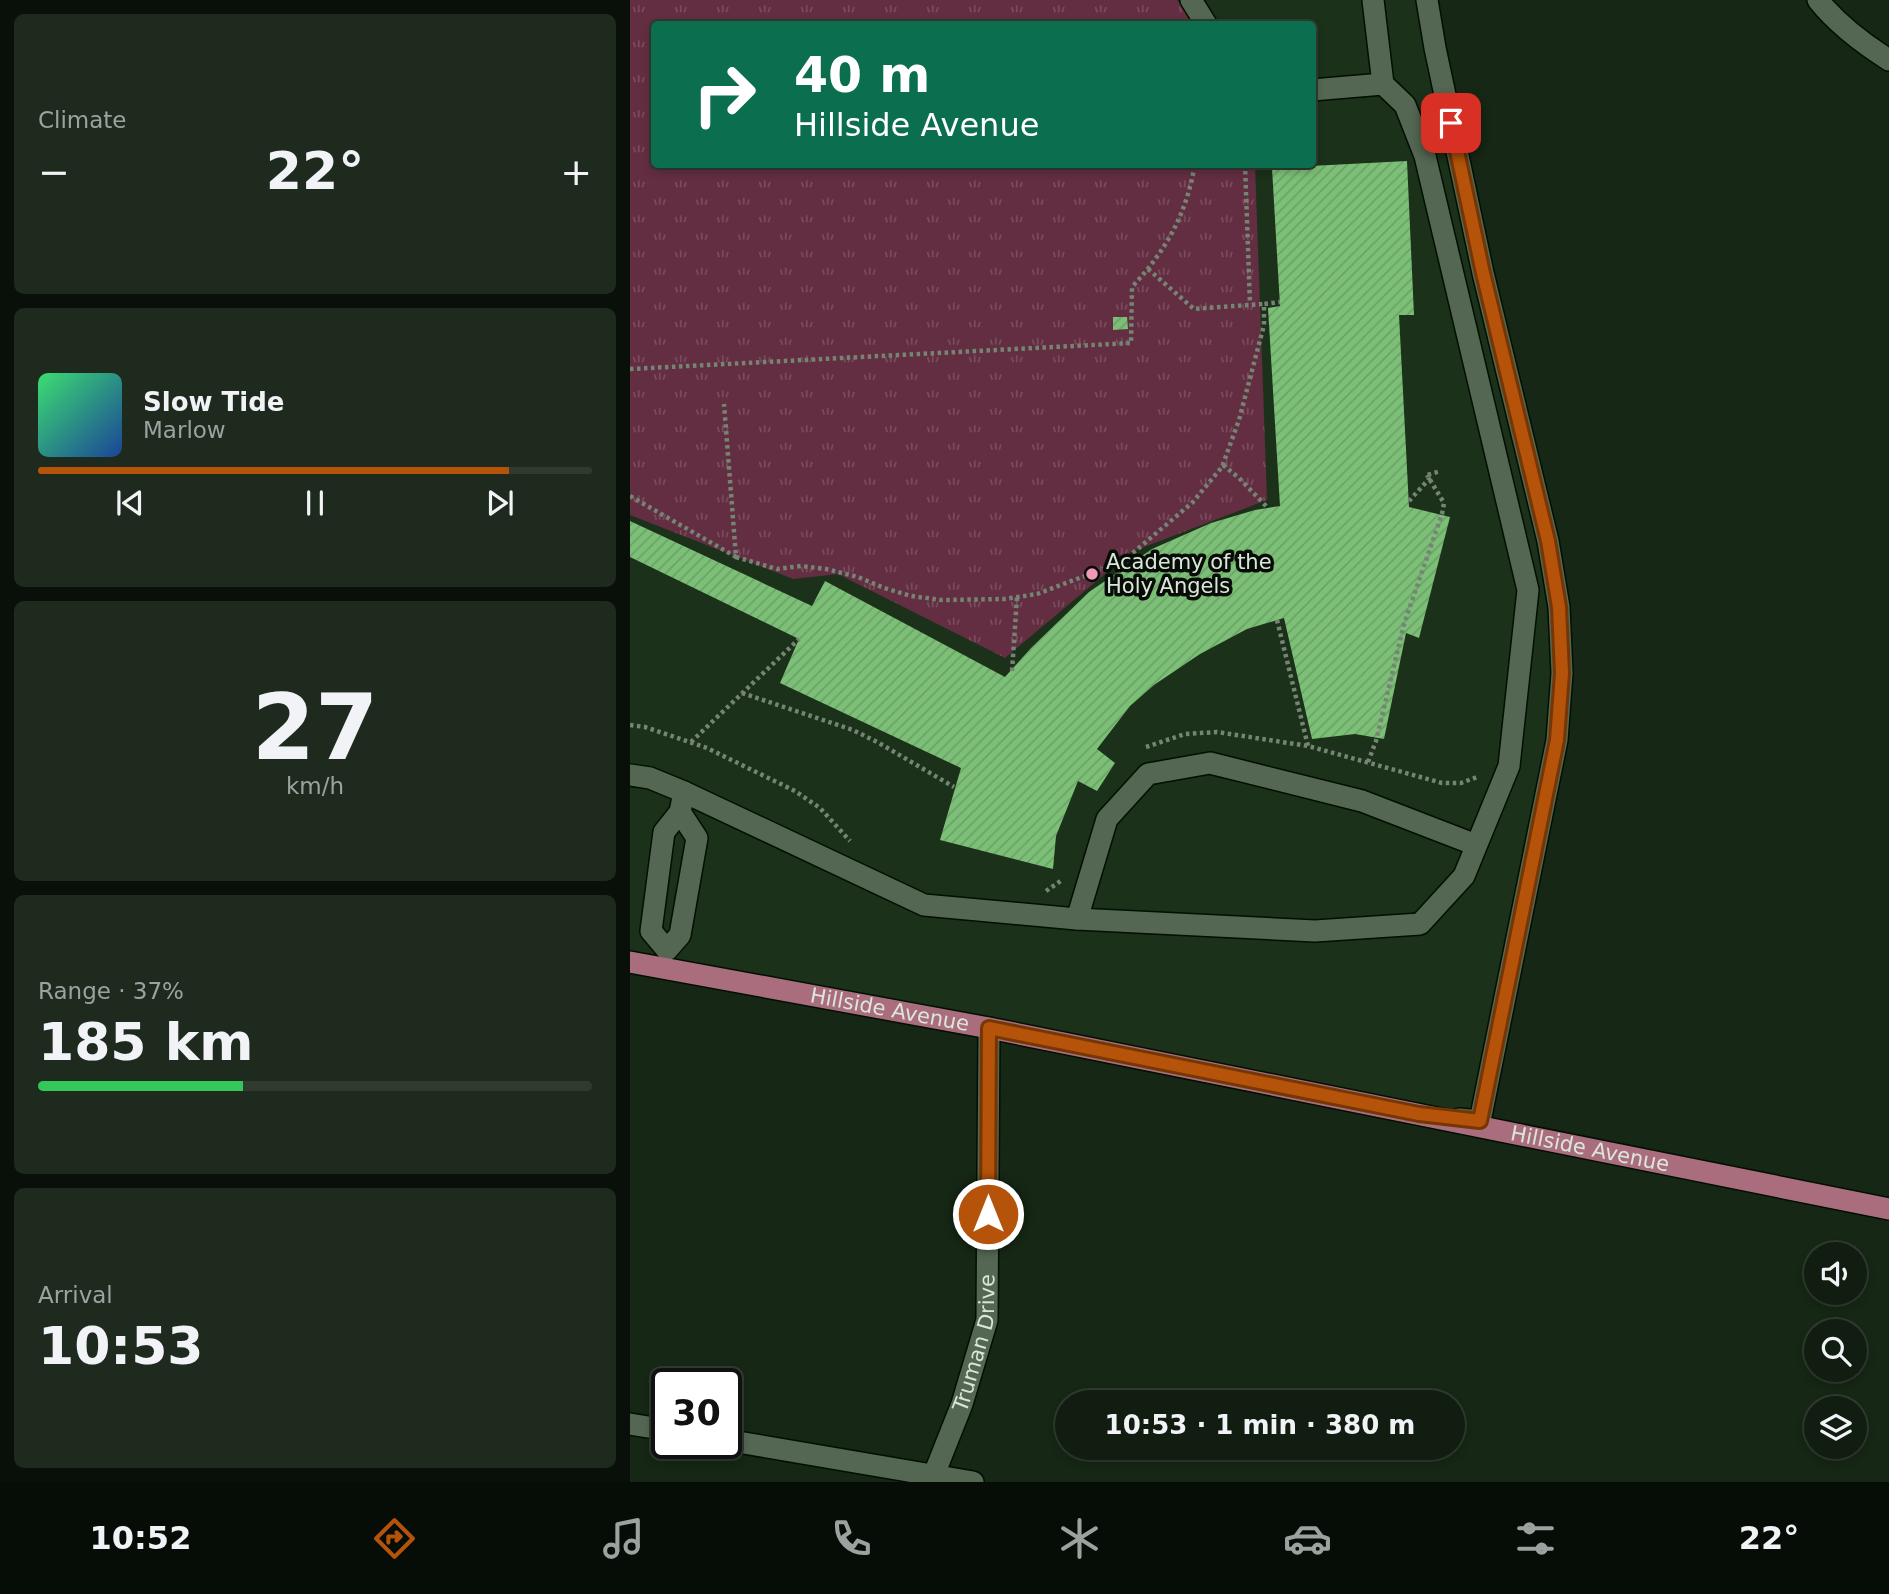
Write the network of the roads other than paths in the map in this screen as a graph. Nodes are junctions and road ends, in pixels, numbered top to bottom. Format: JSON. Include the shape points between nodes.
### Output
{"nodes":[{"id":1,"x":1191,"y":0,"type":"edge"},
{"id":2,"x":1373,"y":0,"type":"edge"},
{"id":3,"x":1427,"y":0,"type":"edge"},
{"id":4,"x":1818,"y":0,"type":"edge"},
{"id":5,"x":1204,"y":21,"type":"edge"},
{"id":6,"x":1889,"y":60,"type":"edge"},
{"id":7,"x":1383,"y":84,"type":"junction"},
{"id":8,"x":1316,"y":90,"type":"edge"},
{"id":9,"x":630,"y":775,"type":"edge"},
{"id":10,"x":682,"y":802,"type":"junction"},
{"id":11,"x":1476,"y":845,"type":"junction"},
{"id":12,"x":1077,"y":919,"type":"junction"},
{"id":13,"x":666,"y":959,"type":"junction"},
{"id":14,"x":630,"y":961,"type":"edge"},
{"id":15,"x":989,"y":1028,"type":"junction"},
{"id":16,"x":1419,"y":1114,"type":"junction"},
{"id":17,"x":1889,"y":1209,"type":"edge"},
{"id":18,"x":630,"y":1423,"type":"edge"},
{"id":19,"x":651,"y":1427,"type":"edge"},
{"id":20,"x":742,"y":1443,"type":"edge"},
{"id":21,"x":933,"y":1478,"type":"edge"},
{"id":22,"x":973,"y":1482,"type":"edge"}],
"edges":[{"from":1,"to":5,"type":"street"},
{"from":2,"to":7,"type":"street"},
{"from":3,"to":16,"type":"street","via":[[1480,260],[1548,541],[1559,607],[1562,673],[1557,740],[1480,1121]]},
{"from":4,"to":6,"type":"street","via":[[1862,43]]},
{"from":7,"to":8,"type":"street"},
{"from":7,"to":11,"type":"street","via":[[1405,105],[1425,156],[1528,590],[1509,766]]},
{"from":9,"to":10,"type":"street","via":[[650,778]]},
{"from":10,"to":12,"type":"street","via":[[924,905]]},
{"from":10,"to":13,"type":"street","via":[[697,838],[680,935]]},
{"from":10,"to":13,"type":"street","via":[[664,832],[651,931]]},
{"from":11,"to":12,"type":"street","via":[[1464,876],[1420,924],[1315,931]]},
{"from":11,"to":12,"type":"street","via":[[1362,801],[1210,763],[1148,774],[1107,819]]},
{"from":13,"to":14,"type":"main road","name":"Hillside Avenue"},
{"from":13,"to":15,"type":"main road","name":"Hillside Avenue"},
{"from":15,"to":16,"type":"main road","name":"Hillside Avenue"},
{"from":15,"to":21,"type":"street","name":"Truman Drive","via":[[987,1320],[962,1404]]},
{"from":16,"to":17,"type":"main road","name":"Hillside Avenue"},
{"from":18,"to":19,"type":"street"},
{"from":20,"to":21,"type":"street"},
{"from":21,"to":22,"type":"street"}]}
